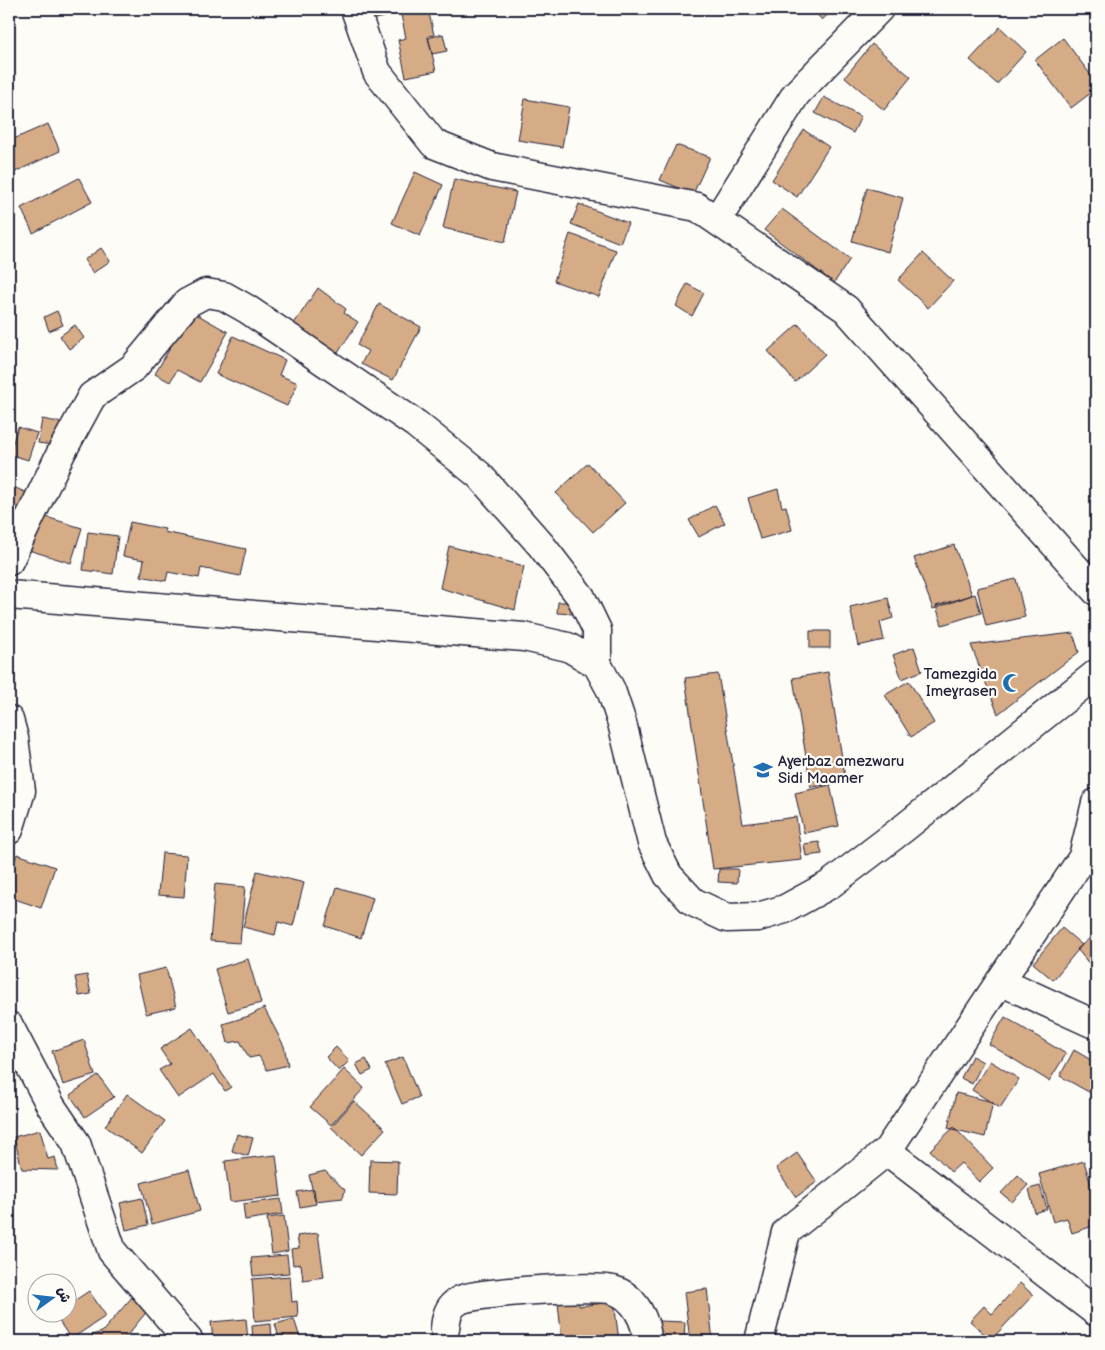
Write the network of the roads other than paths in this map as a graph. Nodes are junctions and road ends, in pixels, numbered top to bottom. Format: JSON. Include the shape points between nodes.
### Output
{"nodes":[{"id":1,"x":355,"y":9,"type":"edge"},
{"id":2,"x":879,"y":9,"type":"edge"},
{"id":3,"x":717,"y":220,"type":"junction"},
{"id":4,"x":9,"y":562,"type":"edge"},
{"id":5,"x":1096,"y":591,"type":"edge"},
{"id":6,"x":9,"y":595,"type":"edge"},
{"id":7,"x":597,"y":664,"type":"junction"},
{"id":8,"x":1096,"y":674,"type":"edge"},
{"id":9,"x":9,"y":720,"type":"edge"},
{"id":10,"x":1096,"y":803,"type":"edge"},
{"id":11,"x":9,"y":830,"type":"edge"},
{"id":12,"x":1089,"y":854,"type":"edge"},
{"id":13,"x":1000,"y":981,"type":"junction"},
{"id":14,"x":1096,"y":1025,"type":"edge"},
{"id":15,"x":9,"y":1026,"type":"edge"},
{"id":16,"x":887,"y":1151,"type":"junction"},
{"id":17,"x":1096,"y":1312,"type":"edge"},
{"id":18,"x":445,"y":1329,"type":"dead end"},
{"id":19,"x":189,"y":1341,"type":"edge"},
{"id":20,"x":647,"y":1341,"type":"edge"},
{"id":21,"x":759,"y":1341,"type":"edge"}],
"edges":[{"from":1,"to":3,"type":"street","via":[[377,72],[434,144],[492,167],[697,207]]},
{"from":2,"to":3,"type":"street","via":[[796,94]]},
{"from":3,"to":5,"type":"street","via":[[846,309]]},
{"from":4,"to":7,"type":"street","via":[[61,452],[92,396],[134,367],[187,303],[206,293],[224,296],[416,424],[479,475],[541,545],[581,597],[597,630]]},
{"from":6,"to":7,"type":"street","via":[[524,637],[568,647]]},
{"from":7,"to":8,"type":"street","via":[[620,715],[652,843],[668,875],[693,902],[727,918],[758,917],[785,909],[829,885]]},
{"from":9,"to":11,"type":"street","via":[[21,791]]},
{"from":10,"to":12,"type":"street"},
{"from":12,"to":13,"type":"street"},
{"from":13,"to":14,"type":"street"},
{"from":13,"to":16,"type":"street"},
{"from":15,"to":19,"type":"street","via":[[51,1106],[76,1143],[112,1251]]},
{"from":16,"to":17,"type":"street"},
{"from":16,"to":21,"type":"street","via":[[786,1232]]},
{"from":18,"to":20,"type":"street","via":[[449,1309],[460,1300],[473,1296],[502,1292],[613,1290],[636,1305]]}]}
